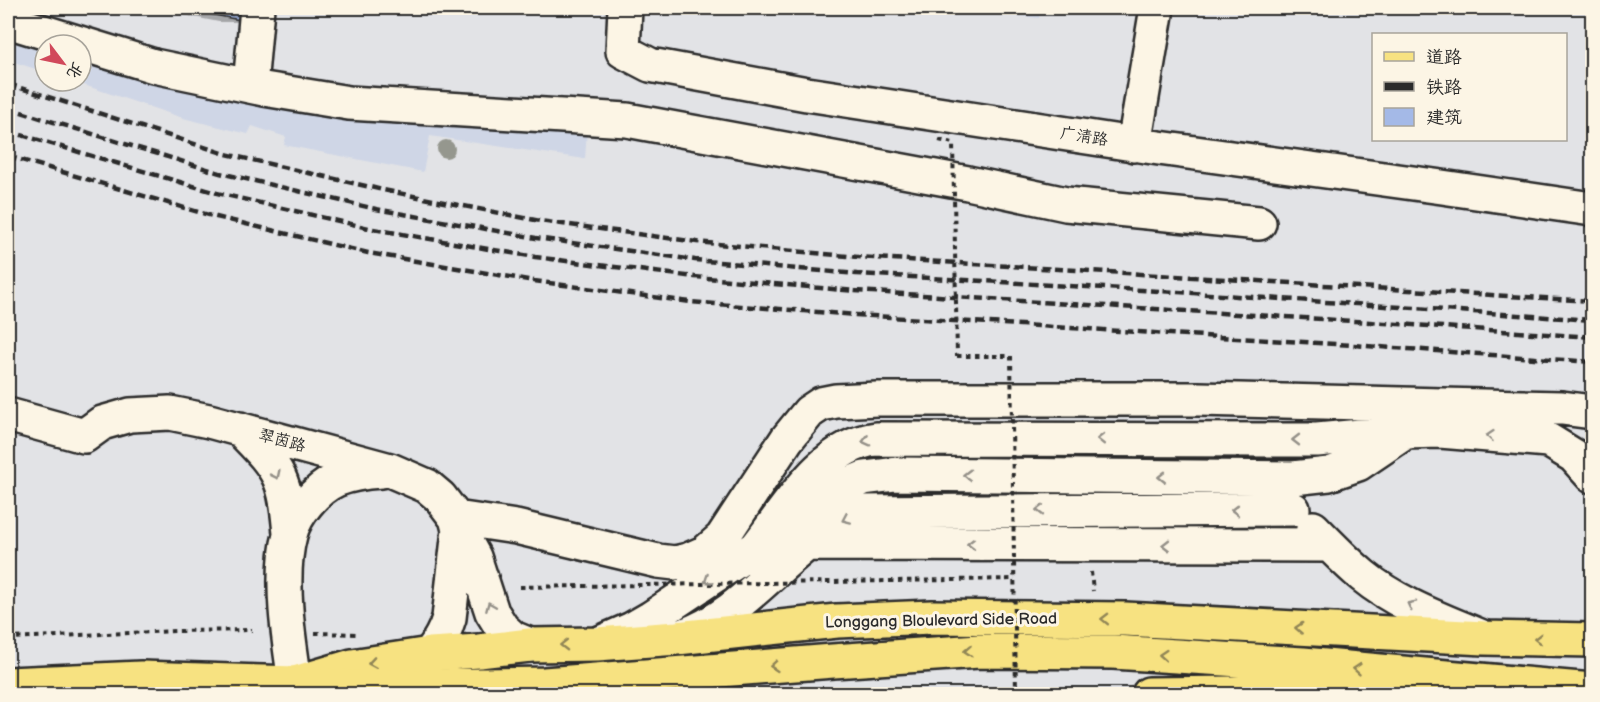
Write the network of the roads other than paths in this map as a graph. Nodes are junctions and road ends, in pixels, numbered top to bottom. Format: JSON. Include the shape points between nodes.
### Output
{"nodes":[{"id":1,"x":257,"y":8,"type":"edge"},
{"id":2,"x":625,"y":8,"type":"edge"},
{"id":3,"x":1157,"y":8,"type":"edge"},
{"id":4,"x":8,"y":21,"type":"edge"},
{"id":5,"x":250,"y":86,"type":"junction"},
{"id":6,"x":1134,"y":145,"type":"junction"},
{"id":7,"x":1593,"y":209,"type":"edge"},
{"id":8,"x":1259,"y":223,"type":"dead end"},
{"id":9,"x":1577,"y":410,"type":"edge"},
{"id":10,"x":8,"y":415,"type":"edge"},
{"id":11,"x":240,"y":429,"type":"junction"},
{"id":12,"x":1405,"y":432,"type":"junction"},
{"id":13,"x":390,"y":470,"type":"junction"},
{"id":14,"x":1593,"y":476,"type":"edge"},
{"id":15,"x":1262,"y":478,"type":"junction"},
{"id":16,"x":1293,"y":509,"type":"junction"},
{"id":17,"x":458,"y":524,"type":"junction"},
{"id":18,"x":290,"y":533,"type":"junction"},
{"id":19,"x":806,"y":544,"type":"junction"},
{"id":20,"x":1329,"y":545,"type":"junction"},
{"id":21,"x":756,"y":548,"type":"junction"},
{"id":22,"x":677,"y":638,"type":"junction"},
{"id":23,"x":1484,"y":638,"type":"junction"},
{"id":24,"x":1593,"y":640,"type":"edge"},
{"id":25,"x":597,"y":644,"type":"junction"},
{"id":26,"x":530,"y":645,"type":"junction"},
{"id":27,"x":430,"y":654,"type":"junction"},
{"id":28,"x":8,"y":684,"type":"edge"},
{"id":29,"x":545,"y":684,"type":"junction"},
{"id":30,"x":296,"y":689,"type":"edge"},
{"id":31,"x":1588,"y":689,"type":"edge"},
{"id":32,"x":610,"y":694,"type":"edge"},
{"id":33,"x":1149,"y":694,"type":"edge"}],
"edges":[{"from":1,"to":5,"type":"street"},
{"from":2,"to":6,"type":"street","name":"广清路","via":[[623,51],[650,65],[818,96]]},
{"from":3,"to":6,"type":"street"},
{"from":4,"to":5,"type":"street","via":[[154,66]]},
{"from":5,"to":8,"type":"street","via":[[349,103],[627,120],[1066,204]]},
{"from":6,"to":7,"type":"street","name":"广清路"},
{"from":9,"to":17,"type":"street","via":[[1199,399],[836,401],[809,412],[722,538],[706,552],[688,560],[658,561],[516,527]]},
{"from":10,"to":11,"type":"street","name":"翠茵路","via":[[84,436],[102,423],[130,415],[170,413]]},
{"from":11,"to":13,"type":"street","name":"翠茵路"},
{"from":11,"to":18,"type":"street","one_way":true,"via":[[279,478]]},
{"from":14,"to":12,"type":"street","one_way":true,"via":[[1574,456],[1548,440]]},
{"from":12,"to":15,"type":"street","via":[[1358,464],[1329,474]]},
{"from":12,"to":21,"type":"street","one_way":true,"via":[[1317,440],[866,440],[847,447],[813,475]]},
{"from":13,"to":17,"type":"street","name":"翠茵路","via":[[427,486],[440,497]]},
{"from":13,"to":18,"type":"street","via":[[359,473],[335,481],[313,497]]},
{"from":15,"to":16,"type":"street"},
{"from":15,"to":21,"type":"street","one_way":true,"via":[[875,476],[826,496]]},
{"from":16,"to":19,"type":"street","one_way":true,"via":[[874,511],[844,519]]},
{"from":16,"to":20,"type":"street"},
{"from":26,"to":17,"type":"street","name":"翠茵路","one_way":true,"via":[[513,638],[492,612],[474,557]]},
{"from":17,"to":27,"type":"street","via":[[446,628]]},
{"from":18,"to":30,"type":"street","via":[[285,578]]},
{"from":20,"to":19,"type":"street","one_way":true},
{"from":19,"to":22,"type":"street","via":[[727,613]]},
{"from":23,"to":20,"type":"street","one_way":true,"via":[[1396,597],[1364,577]]},
{"from":21,"to":25,"type":"street","one_way":true,"via":[[651,618]]},
{"from":23,"to":22,"type":"main road","name":"Longgang Bloulevard Side Road","one_way":true,"via":[[1125,619],[943,618],[837,621]]},
{"from":22,"to":25,"type":"main road","name":"Longgang Bloulevard Side Road"},
{"from":24,"to":23,"type":"main road","name":"Longgang Bloulevard Side Road","one_way":true},
{"from":25,"to":26,"type":"main road","name":"Longgang Bloulevard Side Road","one_way":true},
{"from":26,"to":27,"type":"main road","name":"Longgang Bloulevard Side Road"},
{"from":27,"to":30,"type":"main road","name":"Longgang Bloulevard Side Road","one_way":true,"via":[[352,666]]},
{"from":28,"to":30,"type":"main road","via":[[141,678]]},
{"from":29,"to":30,"type":"main road"},
{"from":31,"to":29,"type":"main road","one_way":true,"via":[[1113,652],[979,651]]},
{"from":29,"to":32,"type":"main road"},
{"from":31,"to":33,"type":"main road"}]}
